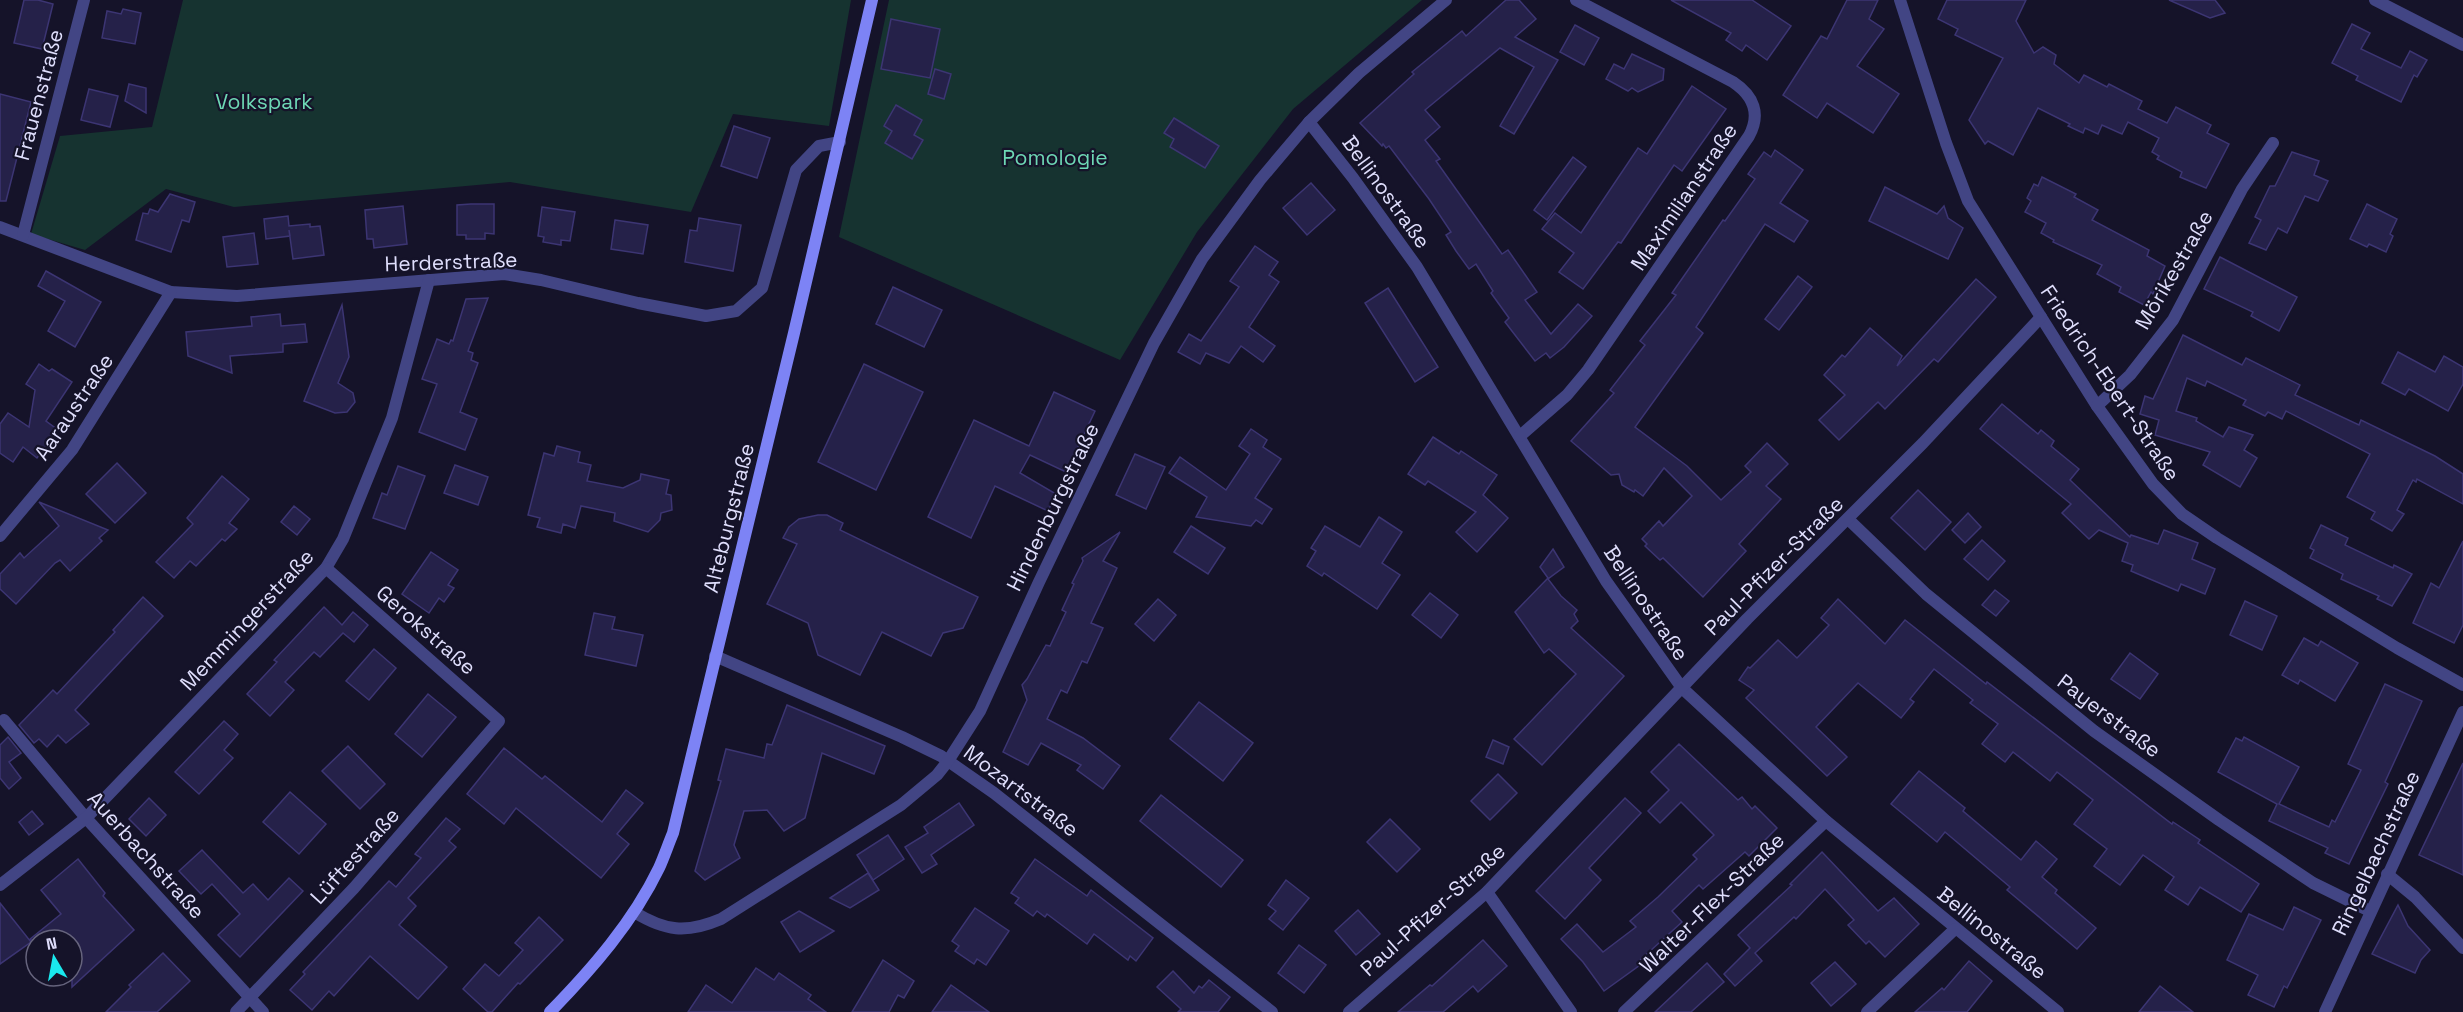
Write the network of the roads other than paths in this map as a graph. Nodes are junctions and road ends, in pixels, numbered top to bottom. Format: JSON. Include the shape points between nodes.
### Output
{"nodes":[{"id":1,"x":84,"y":0,"type":"edge"},
{"id":2,"x":872,"y":0,"type":"edge"},
{"id":3,"x":1446,"y":0,"type":"edge"},
{"id":4,"x":1576,"y":0,"type":"edge"},
{"id":5,"x":1900,"y":0,"type":"edge"},
{"id":6,"x":2375,"y":0,"type":"edge"},
{"id":7,"x":2463,"y":45,"type":"edge"},
{"id":8,"x":1309,"y":122,"type":"junction"},
{"id":9,"x":840,"y":142,"type":"junction"},
{"id":10,"x":2273,"y":143,"type":"dead end"},
{"id":11,"x":0,"y":227,"type":"edge"},
{"id":12,"x":23,"y":235,"type":"junction"},
{"id":13,"x":429,"y":280,"type":"junction"},
{"id":14,"x":171,"y":292,"type":"junction"},
{"id":15,"x":2041,"y":317,"type":"junction"},
{"id":16,"x":2097,"y":406,"type":"junction"},
{"id":17,"x":1520,"y":436,"type":"junction"},
{"id":18,"x":1848,"y":519,"type":"junction"},
{"id":19,"x":0,"y":536,"type":"edge"},
{"id":20,"x":326,"y":568,"type":"junction"},
{"id":21,"x":715,"y":656,"type":"junction"},
{"id":22,"x":2463,"y":685,"type":"edge"},
{"id":23,"x":1682,"y":688,"type":"junction"},
{"id":24,"x":2463,"y":712,"type":"edge"},
{"id":25,"x":4,"y":720,"type":"dead end"},
{"id":26,"x":499,"y":721,"type":"joint"},
{"id":27,"x":948,"y":761,"type":"junction"},
{"id":28,"x":86,"y":818,"type":"junction"},
{"id":29,"x":1826,"y":821,"type":"junction"},
{"id":30,"x":2387,"y":874,"type":"junction"},
{"id":31,"x":0,"y":885,"type":"edge"},
{"id":32,"x":1487,"y":892,"type":"junction"},
{"id":33,"x":2370,"y":911,"type":"junction"},
{"id":34,"x":634,"y":912,"type":"junction"},
{"id":35,"x":1955,"y":929,"type":"junction"},
{"id":36,"x":2463,"y":948,"type":"edge"},
{"id":37,"x":249,"y":999,"type":"junction"},
{"id":38,"x":236,"y":1012,"type":"edge"},
{"id":39,"x":263,"y":1012,"type":"edge"},
{"id":40,"x":550,"y":1012,"type":"edge"},
{"id":41,"x":1272,"y":1012,"type":"edge"},
{"id":42,"x":1349,"y":1012,"type":"edge"},
{"id":43,"x":1570,"y":1012,"type":"edge"},
{"id":44,"x":1624,"y":1012,"type":"edge"},
{"id":45,"x":1867,"y":1012,"type":"edge"},
{"id":46,"x":2058,"y":1012,"type":"edge"},
{"id":47,"x":2325,"y":1012,"type":"edge"}],
"edges":[{"from":1,"to":12,"type":"street","name":"Frauenstraße"},
{"from":2,"to":9,"type":"main road","name":"Alteburgstraße"},
{"from":3,"to":8,"type":"street","name":"Hindenburgstraße","via":[[1359,73]]},
{"from":4,"to":17,"type":"street","name":"Maximilianstraße","via":[[1733,82],[1750,98],[1756,119],[1737,155],[1588,370],[1551,412]]},
{"from":5,"to":15,"type":"street","name":"Friedrich-Ebert-Straße","via":[[1968,201]]},
{"from":6,"to":7,"type":"street"},
{"from":8,"to":17,"type":"street","name":"Bellinostraße","via":[[1412,260]]},
{"from":8,"to":27,"type":"street","name":"Hindenburgstraße","via":[[1243,202],[1185,286],[1082,491],[980,711]]},
{"from":9,"to":13,"type":"street","name":"Herderstraße","via":[[819,146],[796,170],[762,288],[736,311],[706,316],[504,274]]},
{"from":9,"to":21,"type":"main road","name":"Alteburgstraße"},
{"from":10,"to":16,"type":"street","name":"Mörikestraße","via":[[2242,189],[2173,320],[2130,375]]},
{"from":11,"to":12,"type":"street","name":"Herderstraße"},
{"from":12,"to":14,"type":"street","name":"Herderstraße"},
{"from":13,"to":14,"type":"street","name":"Herderstraße","via":[[237,296]]},
{"from":13,"to":20,"type":"street","name":"Memmingerstraße","via":[[392,418],[343,539]]},
{"from":14,"to":19,"type":"street","name":"Aaraustraße","via":[[72,450]]},
{"from":15,"to":16,"type":"street","name":"Friedrich-Ebert-Straße"},
{"from":15,"to":18,"type":"street","name":"Paul-Pfizer-Straße"},
{"from":16,"to":22,"type":"street","name":"Friedrich-Ebert-Straße","via":[[2138,465],[2182,514],[2254,562]]},
{"from":17,"to":23,"type":"street","name":"Bellinostraße","via":[[1606,582]]},
{"from":18,"to":23,"type":"street","name":"Paul-Pfizer-Straße"},
{"from":18,"to":33,"type":"street","name":"Payerstraße","via":[[1926,594],[2094,731],[2303,877]]},
{"from":20,"to":26,"type":"street","name":"Gerokstraße"},
{"from":20,"to":28,"type":"street","name":"Memmingerstraße"},
{"from":21,"to":27,"type":"street","name":"Mozartstraße"},
{"from":21,"to":34,"type":"main road","name":"Alteburgstraße","via":[[673,833]]},
{"from":23,"to":29,"type":"street","name":"Bellinostraße"},
{"from":23,"to":32,"type":"street","name":"Paul-Pfizer-Straße"},
{"from":24,"to":30,"type":"street","name":"Ringelbachstraße"},
{"from":25,"to":28,"type":"street","name":"Auerbachstraße"},
{"from":26,"to":37,"type":"street","name":"Lüftestraße","via":[[354,888]]},
{"from":27,"to":34,"type":"street","name":"Hindenburgstraße","via":[[902,805],[721,919],[697,927],[672,928],[654,924]]},
{"from":27,"to":41,"type":"street","name":"Mozartstraße","via":[[1022,814]]},
{"from":28,"to":31,"type":"street","name":"Memmingerstraße"},
{"from":28,"to":37,"type":"street","name":"Auerbachstraße"},
{"from":29,"to":35,"type":"street","name":"Bellinostraße"},
{"from":29,"to":44,"type":"street","name":"Walter-Flex-Straße"},
{"from":30,"to":33,"type":"street","name":"Ringelbachstraße"},
{"from":30,"to":36,"type":"street","via":[[2415,897]]},
{"from":32,"to":42,"type":"street","name":"Paul-Pfizer-Straße"},
{"from":32,"to":43,"type":"street"},
{"from":33,"to":47,"type":"street","name":"Ringelbachstraße"},
{"from":34,"to":40,"type":"main road","name":"Alteburgstraße","via":[[588,972]]},
{"from":35,"to":45,"type":"street"},
{"from":35,"to":46,"type":"street","name":"Bellinostraße"},
{"from":37,"to":38,"type":"street","name":"Lüftestraße"},
{"from":37,"to":39,"type":"street","name":"Auerbachstraße"}]}
